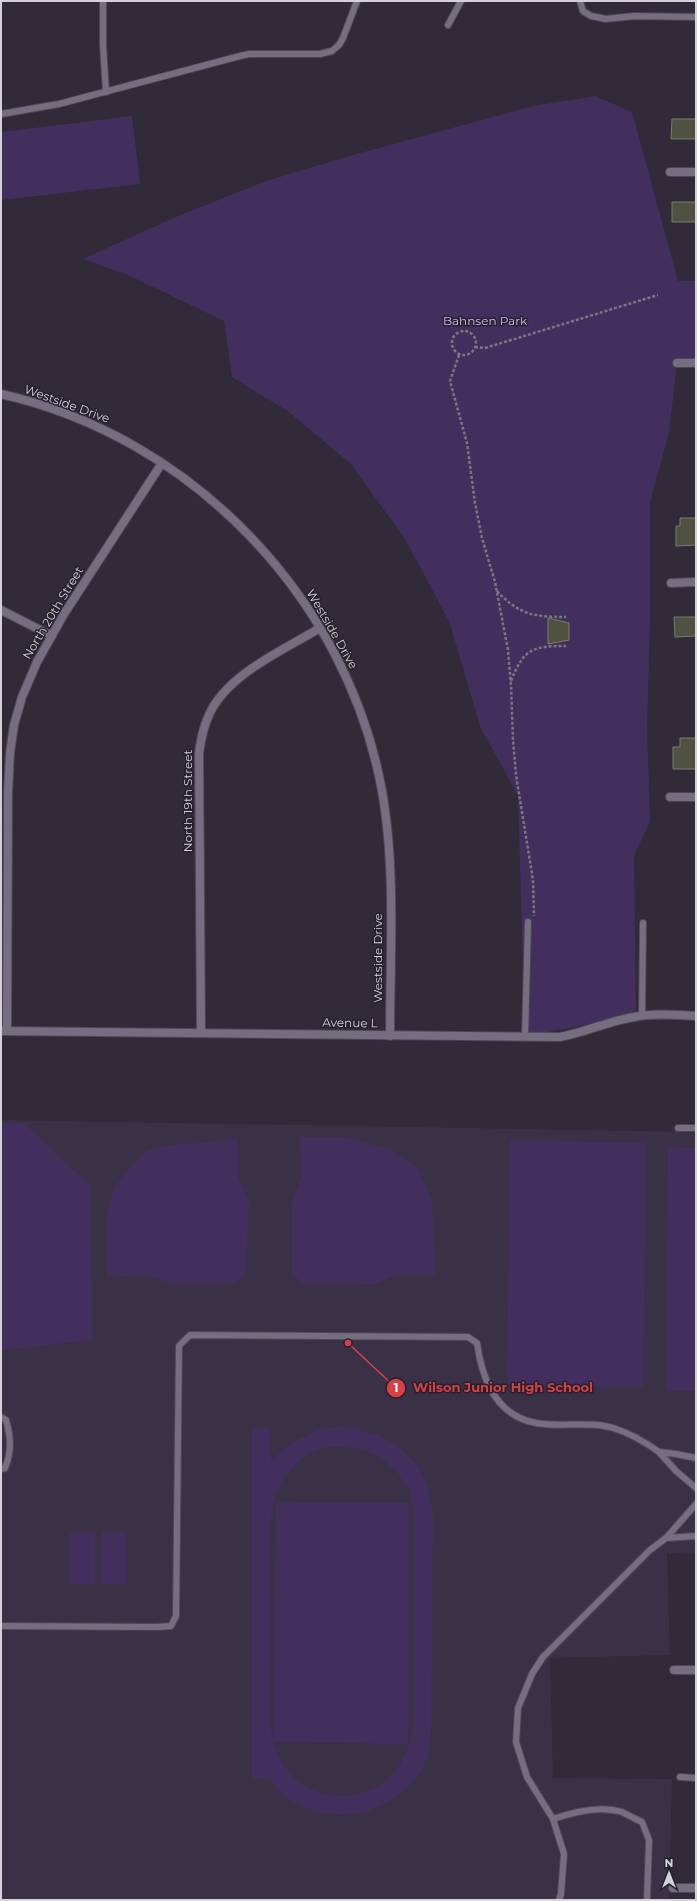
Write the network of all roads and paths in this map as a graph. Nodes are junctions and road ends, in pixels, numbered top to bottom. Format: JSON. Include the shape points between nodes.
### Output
{"nodes":[{"id":1,"x":103,"y":1,"type":"edge"},
{"id":2,"x":357,"y":1,"type":"edge"},
{"id":3,"x":461,"y":1,"type":"edge"},
{"id":4,"x":580,"y":1,"type":"edge"},
{"id":5,"x":696,"y":17,"type":"edge"},
{"id":6,"x":448,"y":25,"type":"dead end"},
{"id":7,"x":106,"y":92,"type":"junction"},
{"id":8,"x":1,"y":114,"type":"edge"},
{"id":9,"x":670,"y":172,"type":"dead end"},
{"id":10,"x":696,"y":172,"type":"edge"},
{"id":11,"x":658,"y":296,"type":"dead end"},
{"id":12,"x":475,"y":346,"type":"junction"},
{"id":13,"x":459,"y":355,"type":"junction"},
{"id":14,"x":677,"y":363,"type":"dead end"},
{"id":15,"x":696,"y":363,"type":"edge"},
{"id":16,"x":1,"y":394,"type":"edge"},
{"id":17,"x":162,"y":463,"type":"junction"},
{"id":18,"x":696,"y":582,"type":"edge"},
{"id":19,"x":671,"y":583,"type":"dead end"},
{"id":20,"x":497,"y":590,"type":"junction"},
{"id":21,"x":1,"y":610,"type":"edge"},
{"id":22,"x":566,"y":617,"type":"dead end"},
{"id":23,"x":320,"y":628,"type":"junction"},
{"id":24,"x":52,"y":636,"type":"junction"},
{"id":25,"x":566,"y":646,"type":"dead end"},
{"id":26,"x":511,"y":682,"type":"junction"},
{"id":27,"x":4,"y":793,"type":"edge"},
{"id":28,"x":670,"y":797,"type":"dead end"},
{"id":29,"x":696,"y":797,"type":"edge"},
{"id":30,"x":531,"y":922,"type":"joint"},
{"id":31,"x":643,"y":923,"type":"dead end"},
{"id":32,"x":642,"y":1016,"type":"junction"},
{"id":33,"x":696,"y":1016,"type":"edge"},
{"id":34,"x":4,"y":1031,"type":"edge"},
{"id":35,"x":201,"y":1034,"type":"junction"},
{"id":36,"x":390,"y":1036,"type":"junction"},
{"id":37,"x":525,"y":1036,"type":"junction"},
{"id":38,"x":678,"y":1128,"type":"dead end"},
{"id":39,"x":696,"y":1128,"type":"edge"},
{"id":40,"x":1,"y":1417,"type":"edge"},
{"id":41,"x":659,"y":1452,"type":"junction"},
{"id":42,"x":696,"y":1458,"type":"edge"},
{"id":43,"x":1,"y":1469,"type":"edge"},
{"id":44,"x":696,"y":1488,"type":"edge"},
{"id":45,"x":696,"y":1504,"type":"edge"},
{"id":46,"x":696,"y":1536,"type":"edge"},
{"id":47,"x":666,"y":1538,"type":"junction"},
{"id":48,"x":1,"y":1626,"type":"edge"},
{"id":49,"x":674,"y":1670,"type":"dead end"},
{"id":50,"x":696,"y":1670,"type":"edge"},
{"id":51,"x":680,"y":1777,"type":"dead end"},
{"id":52,"x":696,"y":1778,"type":"edge"},
{"id":53,"x":553,"y":1819,"type":"junction"},
{"id":54,"x":673,"y":1888,"type":"dead end"},
{"id":55,"x":696,"y":1888,"type":"edge"},
{"id":56,"x":559,"y":1900,"type":"edge"},
{"id":57,"x":647,"y":1900,"type":"edge"}],
"edges":[{"from":1,"to":7,"type":"lane"},
{"from":2,"to":7,"type":"lane","via":[[339,45],[327,53],[244,55]]},
{"from":3,"to":6,"type":"lane"},
{"from":4,"to":5,"type":"lane","via":[[583,11],[591,16],[606,19],[634,16]]},
{"from":7,"to":8,"type":"lane","via":[[59,104]]},
{"from":9,"to":10,"type":"street"},
{"from":11,"to":12,"type":"path","via":[[485,348]]},
{"from":12,"to":13,"type":"path","via":[[467,355]]},
{"from":12,"to":13,"type":"path","via":[[476,342],[472,335],[465,331],[457,333],[452,339],[452,346]]},
{"from":13,"to":20,"type":"path","via":[[450,381],[468,443],[476,509]]},
{"from":14,"to":15,"type":"street"},
{"from":16,"to":17,"type":"street","name":"Westside Drive","via":[[36,403],[106,431]]},
{"from":17,"to":23,"type":"street","name":"Westside Drive","via":[[228,514],[261,547],[290,582]]},
{"from":17,"to":24,"type":"street","name":"North 20th Street"},
{"from":18,"to":19,"type":"street"},
{"from":20,"to":22,"type":"path","via":[[524,613],[533,616]]},
{"from":20,"to":26,"type":"path"},
{"from":21,"to":24,"type":"street"},
{"from":23,"to":35,"type":"street","name":"North 19th Street","via":[[244,673],[229,685],[218,698],[203,731],[199,753]]},
{"from":23,"to":36,"type":"street","name":"Westside Drive","via":[[354,696],[372,747],[382,791],[390,871]]},
{"from":24,"to":27,"type":"street","name":"North 20th Street","via":[[37,662],[22,698]]},
{"from":25,"to":26,"type":"path","via":[[544,646],[530,651],[519,663]]},
{"from":26,"to":30,"type":"path","via":[[512,740],[533,880]]},
{"from":27,"to":34,"type":"street","name":"North 20th Street"},
{"from":28,"to":29,"type":"street"},
{"from":30,"to":37,"type":"lane"},
{"from":31,"to":32,"type":"lane"},
{"from":32,"to":33,"type":"street","name":"Avenue L"},
{"from":32,"to":37,"type":"street","name":"Avenue L","via":[[614,1021],[560,1037]]},
{"from":34,"to":35,"type":"street","name":"Avenue L"},
{"from":35,"to":36,"type":"street","name":"Avenue L"},
{"from":36,"to":37,"type":"street","name":"Avenue L"},
{"from":38,"to":39,"type":"lane"},
{"from":40,"to":43,"type":"lane","via":[[6,1420],[10,1434],[10,1454],[5,1468]]},
{"from":41,"to":42,"type":"lane"},
{"from":41,"to":44,"type":"lane"},
{"from":41,"to":48,"type":"lane","via":[[637,1437],[615,1428],[536,1423],[514,1415],[494,1397],[480,1366],[477,1343],[468,1337],[190,1335],[178,1346],[176,1616],[171,1626]]},
{"from":45,"to":47,"type":"lane"},
{"from":46,"to":47,"type":"lane"},
{"from":47,"to":53,"type":"lane","via":[[650,1550],[543,1657],[532,1674],[518,1708],[516,1742],[527,1777]]},
{"from":49,"to":50,"type":"street"},
{"from":51,"to":52,"type":"lane"},
{"from":53,"to":56,"type":"lane","via":[[564,1854]]},
{"from":53,"to":57,"type":"lane","via":[[573,1812],[596,1810],[621,1812],[642,1822],[649,1840]]},
{"from":54,"to":55,"type":"street"}]}
